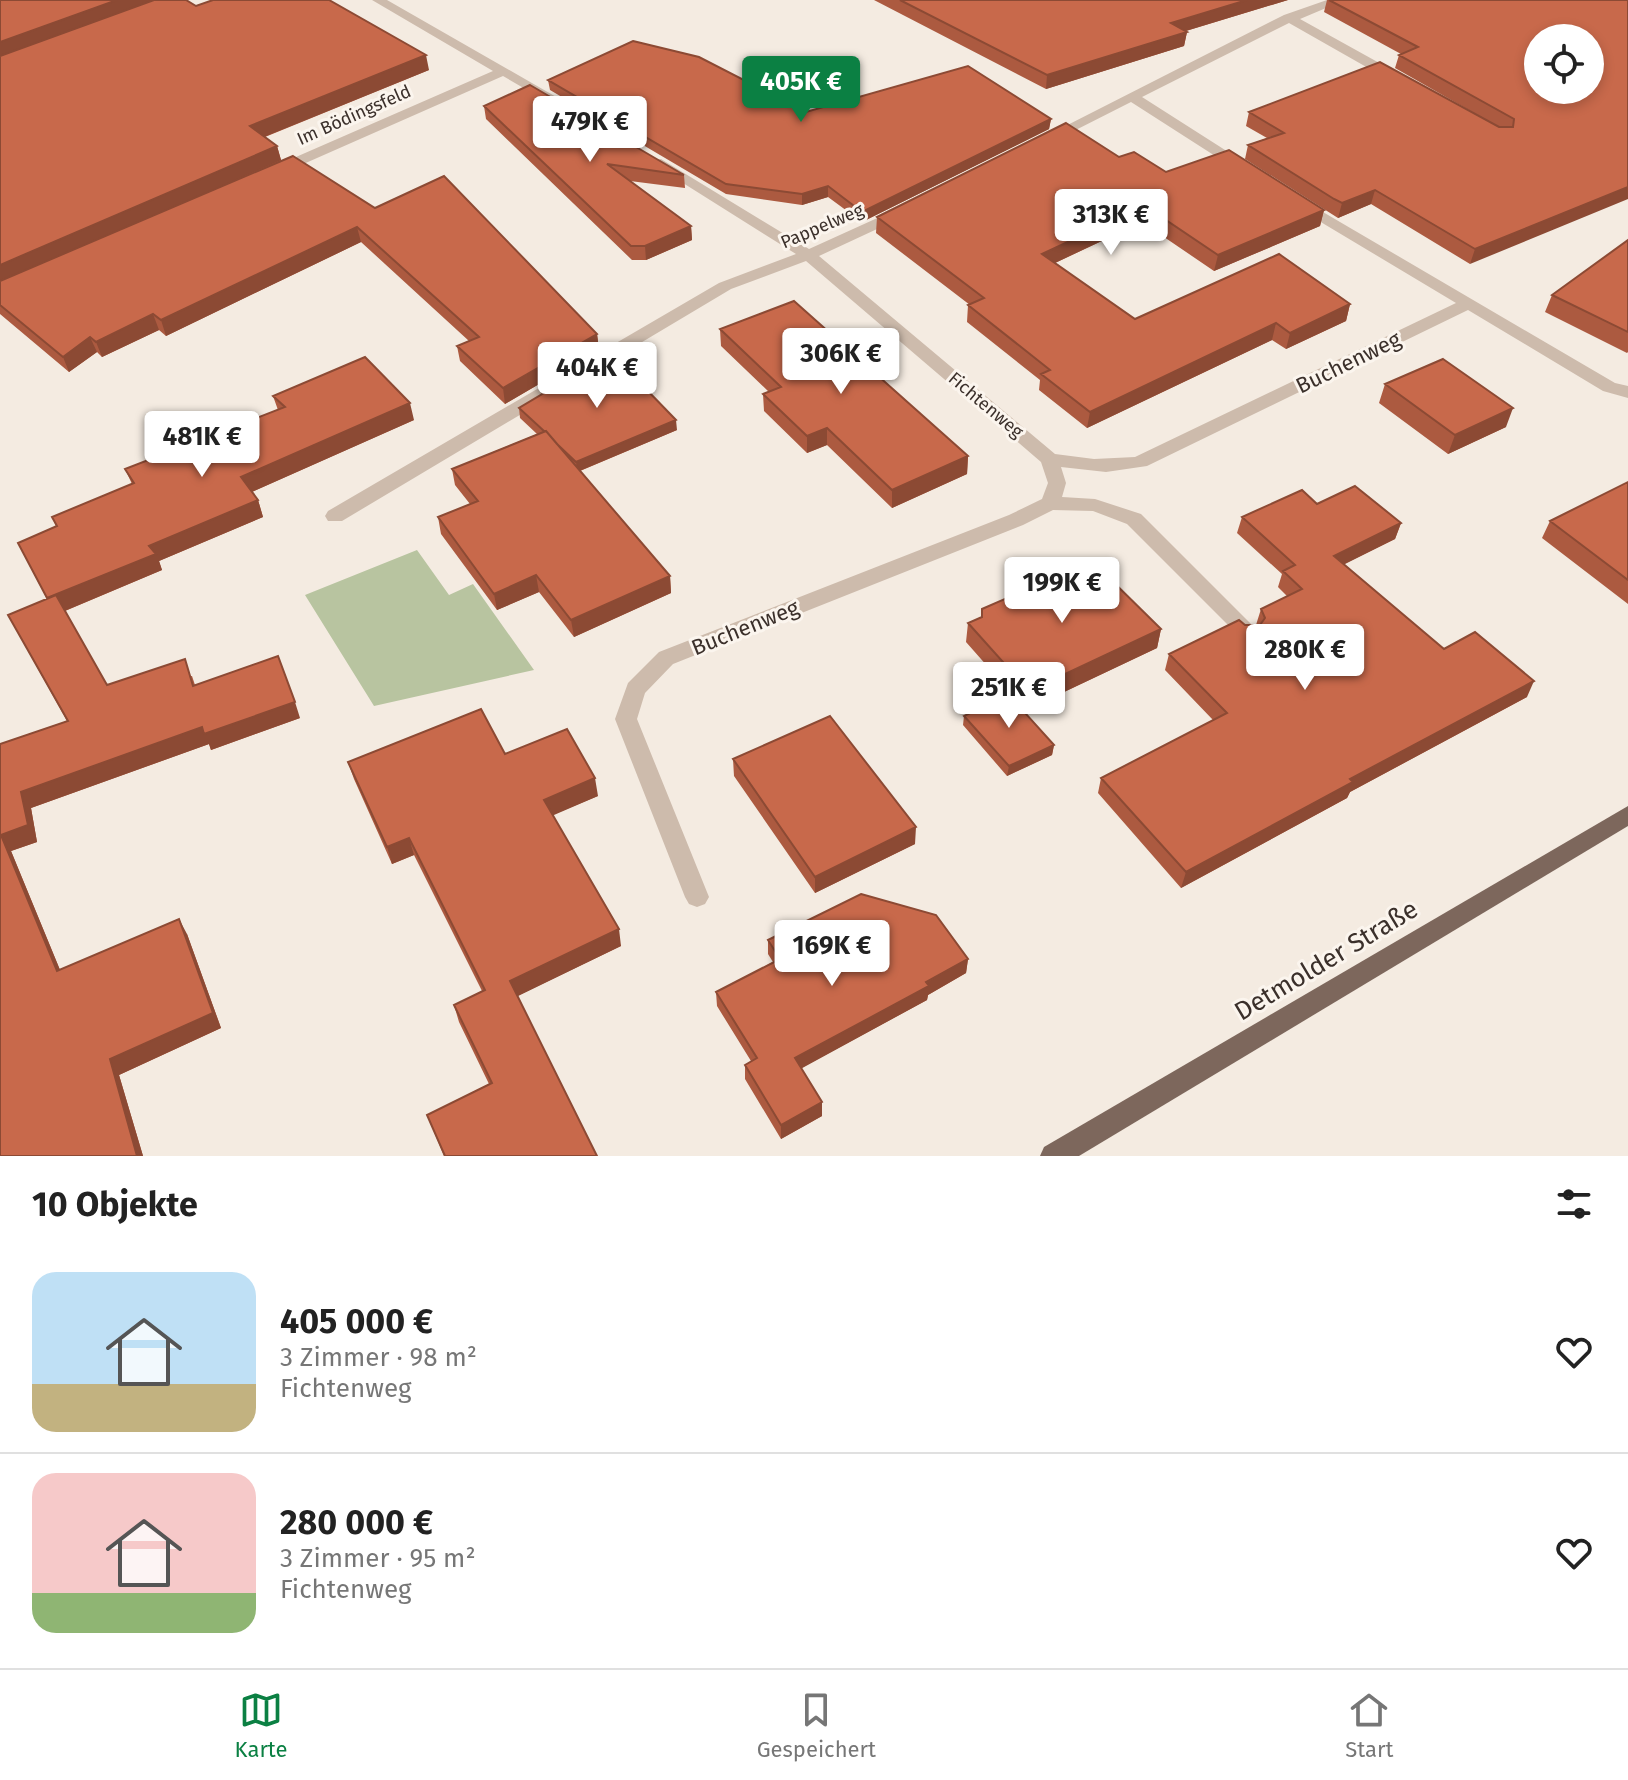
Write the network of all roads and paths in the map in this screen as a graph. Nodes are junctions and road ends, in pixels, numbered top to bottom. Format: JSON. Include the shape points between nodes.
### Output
{"nodes":[{"id":1,"x":378,"y":0,"type":"edge"},
{"id":2,"x":1339,"y":0,"type":"edge"},
{"id":3,"x":1289,"y":18,"type":"junction"},
{"id":4,"x":504,"y":71,"type":"junction"},
{"id":5,"x":1408,"y":84,"type":"edge"},
{"id":6,"x":1131,"y":96,"type":"junction"},
{"id":7,"x":559,"y":103,"type":"edge"},
{"id":8,"x":1033,"y":146,"type":"edge"},
{"id":9,"x":641,"y":152,"type":"edge"},
{"id":10,"x":1260,"y":178,"type":"edge"},
{"id":11,"x":259,"y":179,"type":"edge"},
{"id":12,"x":1286,"y":195,"type":"edge"},
{"id":13,"x":922,"y":202,"type":"edge"},
{"id":14,"x":808,"y":255,"type":"junction"},
{"id":15,"x":1466,"y":305,"type":"junction"},
{"id":16,"x":1628,"y":392,"type":"edge"},
{"id":17,"x":1049,"y":459,"type":"junction"},
{"id":18,"x":1054,"y":493,"type":"junction"},
{"id":19,"x":335,"y":516,"type":"dead end"},
{"id":20,"x":1248,"y":633,"type":"edge"},
{"id":21,"x":1628,"y":815,"type":"edge"},
{"id":22,"x":697,"y":897,"type":"dead end"},
{"id":23,"x":1054,"y":1156,"type":"edge"}],
"edges":[{"from":1,"to":4,"type":"street"},
{"from":2,"to":3,"type":"street"},
{"from":3,"to":5,"type":"street"},
{"from":3,"to":6,"type":"street"},
{"from":4,"to":7,"type":"street"},
{"from":4,"to":11,"type":"street","name":"Im Bödingsfeld"},
{"from":6,"to":8,"type":"street"},
{"from":6,"to":10,"type":"street"},
{"from":9,"to":14,"type":"street","name":"Fichtenweg"},
{"from":12,"to":15,"type":"street"},
{"from":13,"to":14,"type":"street","name":"Pappelweg"},
{"from":14,"to":17,"type":"street","name":"Fichtenweg"},
{"from":14,"to":19,"type":"street","name":"Pappelweg","via":[[725,286]]},
{"from":15,"to":16,"type":"street","via":[[1609,387]]},
{"from":15,"to":17,"type":"street","name":"Buchenweg","via":[[1140,462],[1101,467]]},
{"from":17,"to":18,"type":"street"},
{"from":18,"to":20,"type":"street","via":[[1134,519]]},
{"from":18,"to":22,"type":"street","name":"Buchenweg","via":[[1016,520],[666,658],[636,689],[626,719]]},
{"from":21,"to":23,"type":"main road","name":"Detmolder Straße"}]}
